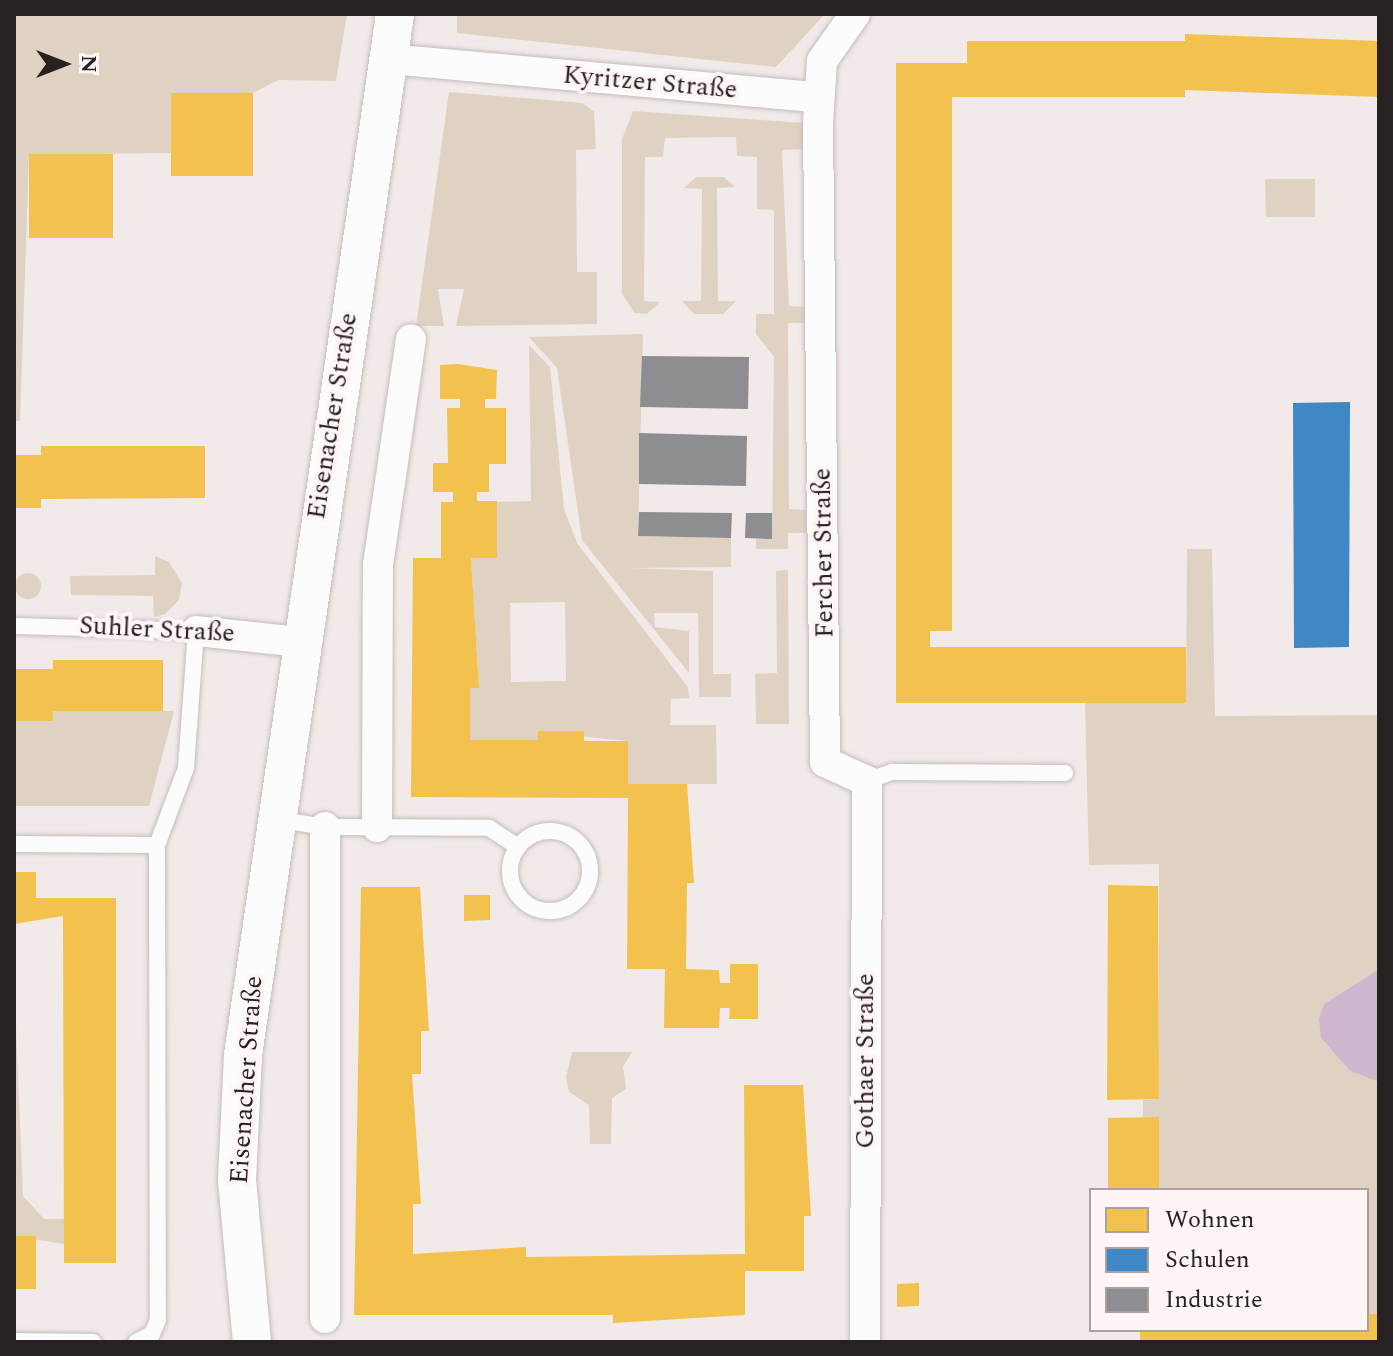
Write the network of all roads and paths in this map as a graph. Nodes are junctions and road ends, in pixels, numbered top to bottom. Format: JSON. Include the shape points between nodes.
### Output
{"nodes":[{"id":1,"x":395,"y":14,"type":"edge"},
{"id":2,"x":855,"y":14,"type":"edge"},
{"id":3,"x":388,"y":59,"type":"junction"},
{"id":4,"x":818,"y":97,"type":"junction"},
{"id":5,"x":411,"y":339,"type":"dead end"},
{"id":6,"x":14,"y":626,"type":"edge"},
{"id":7,"x":196,"y":631,"type":"junction"},
{"id":8,"x":300,"y":642,"type":"junction"},
{"id":9,"x":1065,"y":773,"type":"dead end"},
{"id":10,"x":867,"y":781,"type":"junction"},
{"id":11,"x":274,"y":818,"type":"junction"},
{"id":12,"x":325,"y":827,"type":"junction"},
{"id":13,"x":377,"y":827,"type":"junction"},
{"id":14,"x":14,"y":844,"type":"edge"},
{"id":15,"x":157,"y":845,"type":"junction"},
{"id":16,"x":518,"y":847,"type":"junction"},
{"id":17,"x":325,"y":1318,"type":"dead end"},
{"id":18,"x":14,"y":1341,"type":"edge"},
{"id":19,"x":93,"y":1342,"type":"edge"},
{"id":20,"x":136,"y":1342,"type":"edge"},
{"id":21,"x":252,"y":1342,"type":"edge"},
{"id":22,"x":865,"y":1342,"type":"edge"}],
"edges":[{"from":1,"to":3,"type":"street","name":"Eisenacher Straße"},
{"from":2,"to":4,"type":"street","via":[[822,61]]},
{"from":3,"to":4,"type":"street","name":"Kyritzer Straße"},
{"from":3,"to":8,"type":"street","name":"Eisenacher Straße"},
{"from":4,"to":10,"type":"street","name":"Fercher Straße","via":[[825,762]]},
{"from":5,"to":13,"type":"street","via":[[378,565]]},
{"from":6,"to":7,"type":"lane","name":"Suhler Straße"},
{"from":7,"to":8,"type":"street","name":"Suhler Straße"},
{"from":7,"to":15,"type":"lane","via":[[186,768]]},
{"from":8,"to":11,"type":"street","name":"Eisenacher Straße"},
{"from":9,"to":10,"type":"lane","via":[[892,772]]},
{"from":10,"to":22,"type":"street","name":"Gothaer Straße"},
{"from":11,"to":12,"type":"lane"},
{"from":11,"to":21,"type":"street","name":"Eisenacher Straße","via":[[239,1125]]},
{"from":12,"to":13,"type":"lane"},
{"from":12,"to":17,"type":"street"},
{"from":13,"to":16,"type":"lane","via":[[489,828]]},
{"from":14,"to":15,"type":"lane"},
{"from":15,"to":20,"type":"lane","via":[[158,1320],[152,1334]]},
{"from":16,"to":16,"type":"lane","via":[[512,885],[529,906],[568,908],[587,889],[585,851],[566,834],[540,832]]},
{"from":18,"to":19,"type":"lane"}]}
